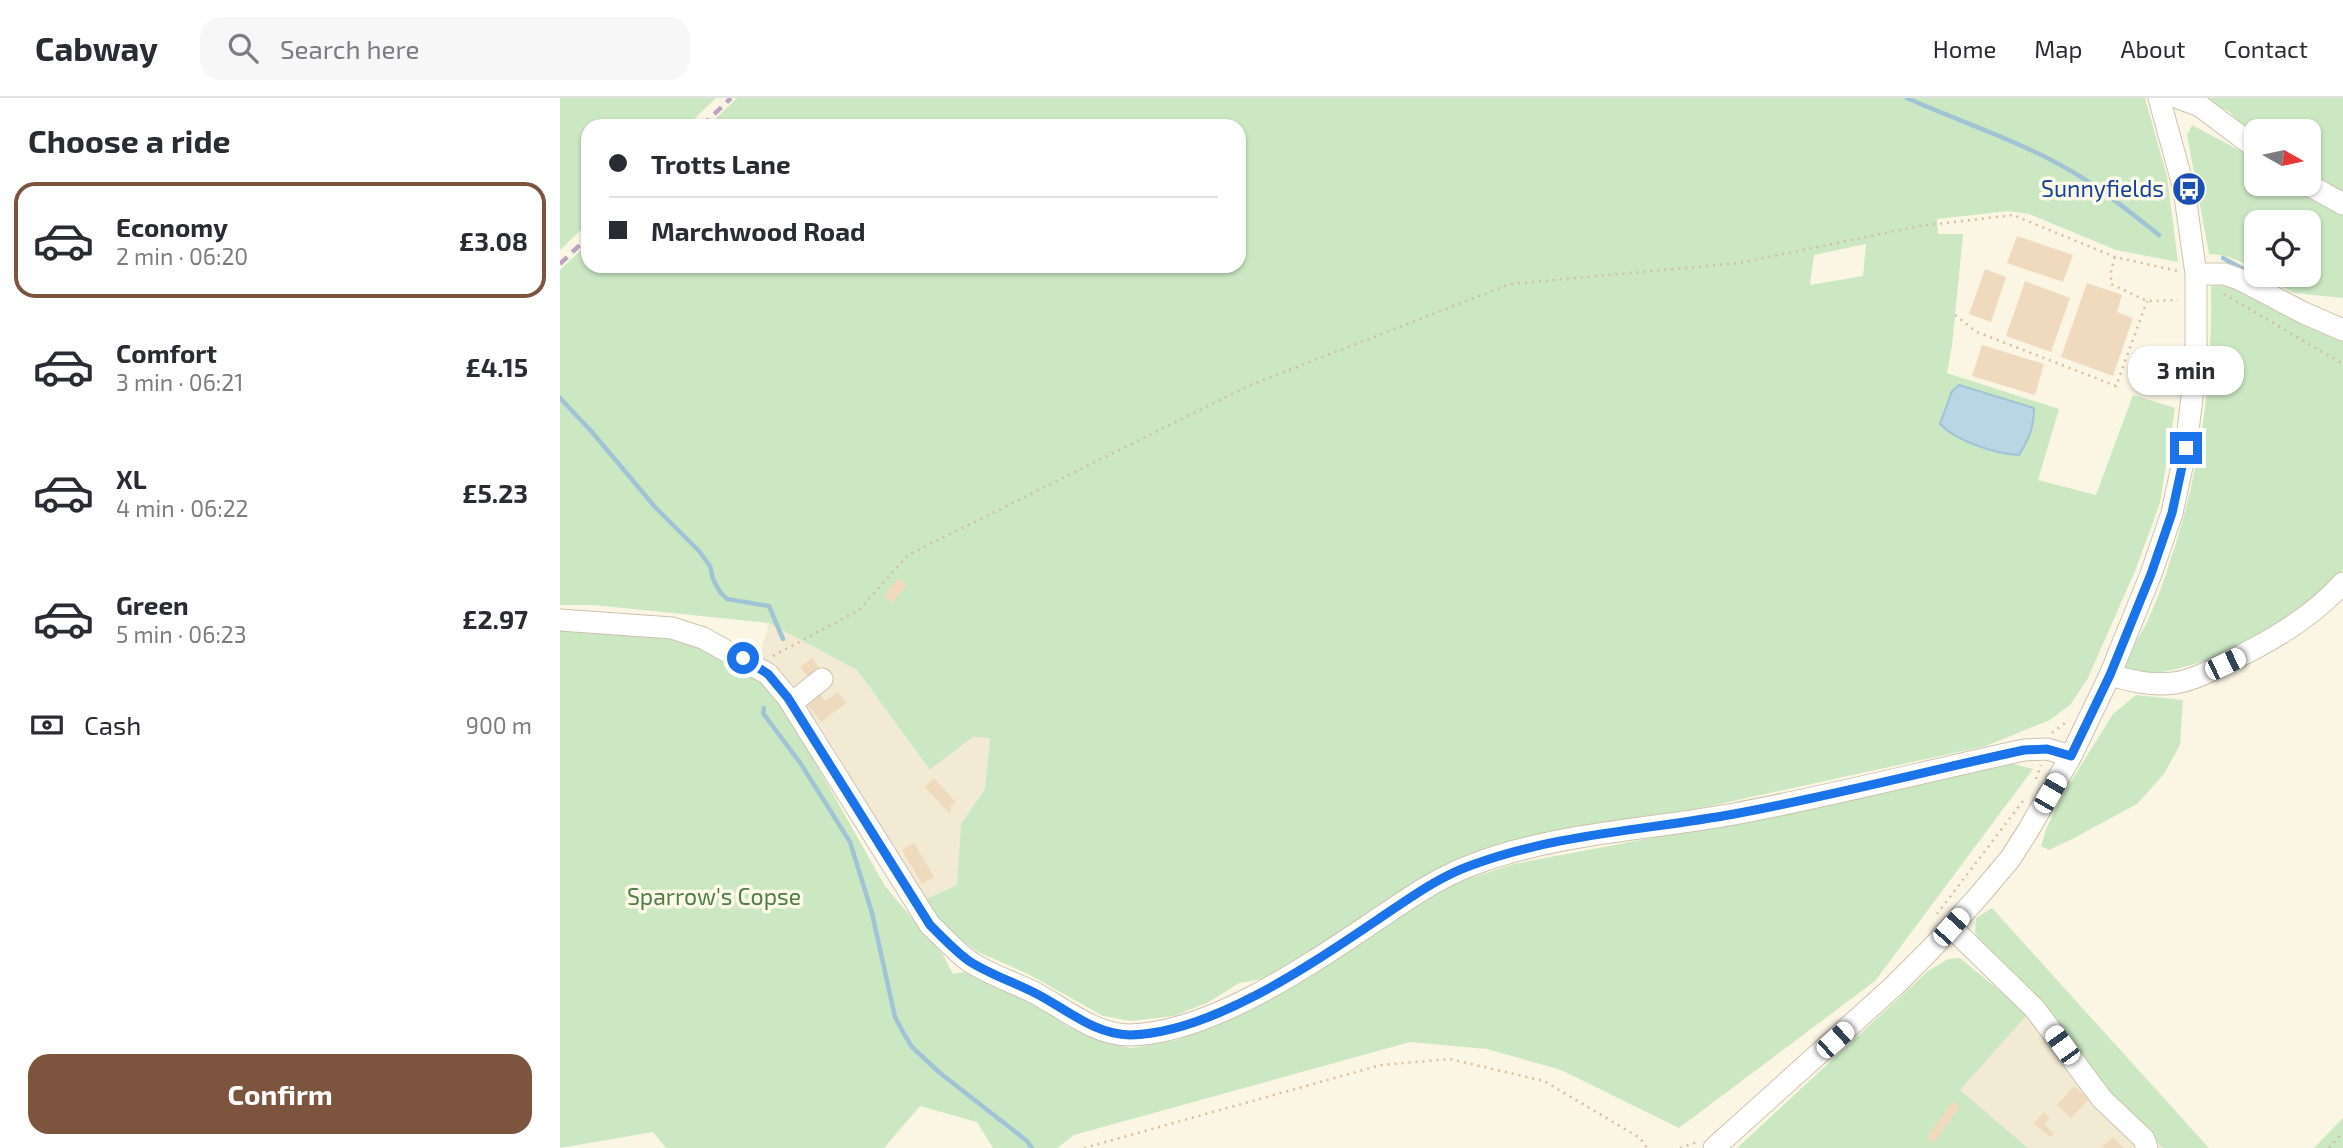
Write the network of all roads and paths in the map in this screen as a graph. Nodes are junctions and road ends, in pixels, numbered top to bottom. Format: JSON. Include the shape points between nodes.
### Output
{"nodes":[{"id":1,"x":2159,"y":98,"type":"edge"},
{"id":2,"x":2178,"y":98,"type":"edge"},
{"id":3,"x":2244,"y":139,"type":"edge"},
{"id":4,"x":2321,"y":194,"type":"edge"},
{"id":5,"x":2343,"y":204,"type":"edge"},
{"id":6,"x":2115,"y":257,"type":"junction"},
{"id":7,"x":2196,"y":275,"type":"junction"},
{"id":8,"x":2223,"y":293,"type":"dead end"},
{"id":9,"x":2197,"y":299,"type":"junction"},
{"id":10,"x":2147,"y":301,"type":"junction"},
{"id":11,"x":1955,"y":315,"type":"dead end"},
{"id":12,"x":2343,"y":330,"type":"edge"},
{"id":13,"x":2343,"y":364,"type":"edge"},
{"id":14,"x":2343,"y":583,"type":"edge"},
{"id":15,"x":560,"y":620,"type":"edge"},
{"id":16,"x":754,"y":665,"type":"junction"},
{"id":17,"x":2110,"y":675,"type":"junction"},
{"id":18,"x":822,"y":679,"type":"dead end"},
{"id":19,"x":792,"y":703,"type":"junction"},
{"id":20,"x":2069,"y":720,"type":"dead end"},
{"id":21,"x":2047,"y":749,"type":"junction"},
{"id":22,"x":2071,"y":756,"type":"junction"},
{"id":23,"x":2032,"y":787,"type":"dead end"},
{"id":24,"x":2029,"y":793,"type":"dead end"},
{"id":25,"x":1942,"y":923,"type":"junction"},
{"id":26,"x":2343,"y":1132,"type":"edge"},
{"id":27,"x":1709,"y":1143,"type":"edge"},
{"id":28,"x":1084,"y":1148,"type":"edge"},
{"id":29,"x":1647,"y":1148,"type":"edge"},
{"id":30,"x":1680,"y":1148,"type":"edge"},
{"id":31,"x":2147,"y":1148,"type":"edge"},
{"id":32,"x":2329,"y":1148,"type":"edge"}],
"edges":[{"from":1,"to":7,"type":"street","via":[[2184,189]]},
{"from":2,"to":3,"type":"street","via":[[2200,106]]},
{"from":4,"to":5,"type":"street"},
{"from":6,"to":7,"type":"path"},
{"from":6,"to":10,"type":"path","via":[[2111,284]]},
{"from":6,"to":16,"type":"path","via":[[2013,215],[1920,226],[1739,263],[1510,284],[1248,386],[908,555],[859,610]]},
{"from":7,"to":9,"type":"street"},
{"from":7,"to":12,"type":"street","via":[[2225,274]]},
{"from":8,"to":13,"type":"path"},
{"from":9,"to":10,"type":"path"},
{"from":9,"to":17,"type":"street","via":[[2196,363],[2186,448],[2172,513]]},
{"from":10,"to":11,"type":"path","via":[[2116,386],[1977,332]]},
{"from":14,"to":17,"type":"street","via":[[2275,638],[2205,673],[2177,683],[2152,684]]},
{"from":15,"to":16,"type":"street","via":[[672,628],[703,638]]},
{"from":16,"to":19,"type":"street","via":[[768,674]]},
{"from":17,"to":22,"type":"street"},
{"from":18,"to":19,"type":"street"},
{"from":19,"to":21,"type":"street","via":[[930,925],[955,950],[1076,1018],[1127,1035],[1210,1017],[1327,954],[1429,885],[1474,864],[1523,849],[1734,814],[2024,750]]},
{"from":20,"to":21,"type":"path","via":[[2050,734]]},
{"from":21,"to":22,"type":"street"},
{"from":21,"to":23,"type":"path"},
{"from":22,"to":25,"type":"street","via":[[2010,859]]},
{"from":24,"to":25,"type":"path"},
{"from":25,"to":27,"type":"street","via":[[1895,986]]},
{"from":25,"to":31,"type":"street","via":[[2035,1009],[2102,1099],[2144,1139]]},
{"from":26,"to":32,"type":"path"},
{"from":27,"to":30,"type":"path"},
{"from":28,"to":29,"type":"path","via":[[1381,1065],[1450,1059],[1544,1081],[1640,1138]]}]}
